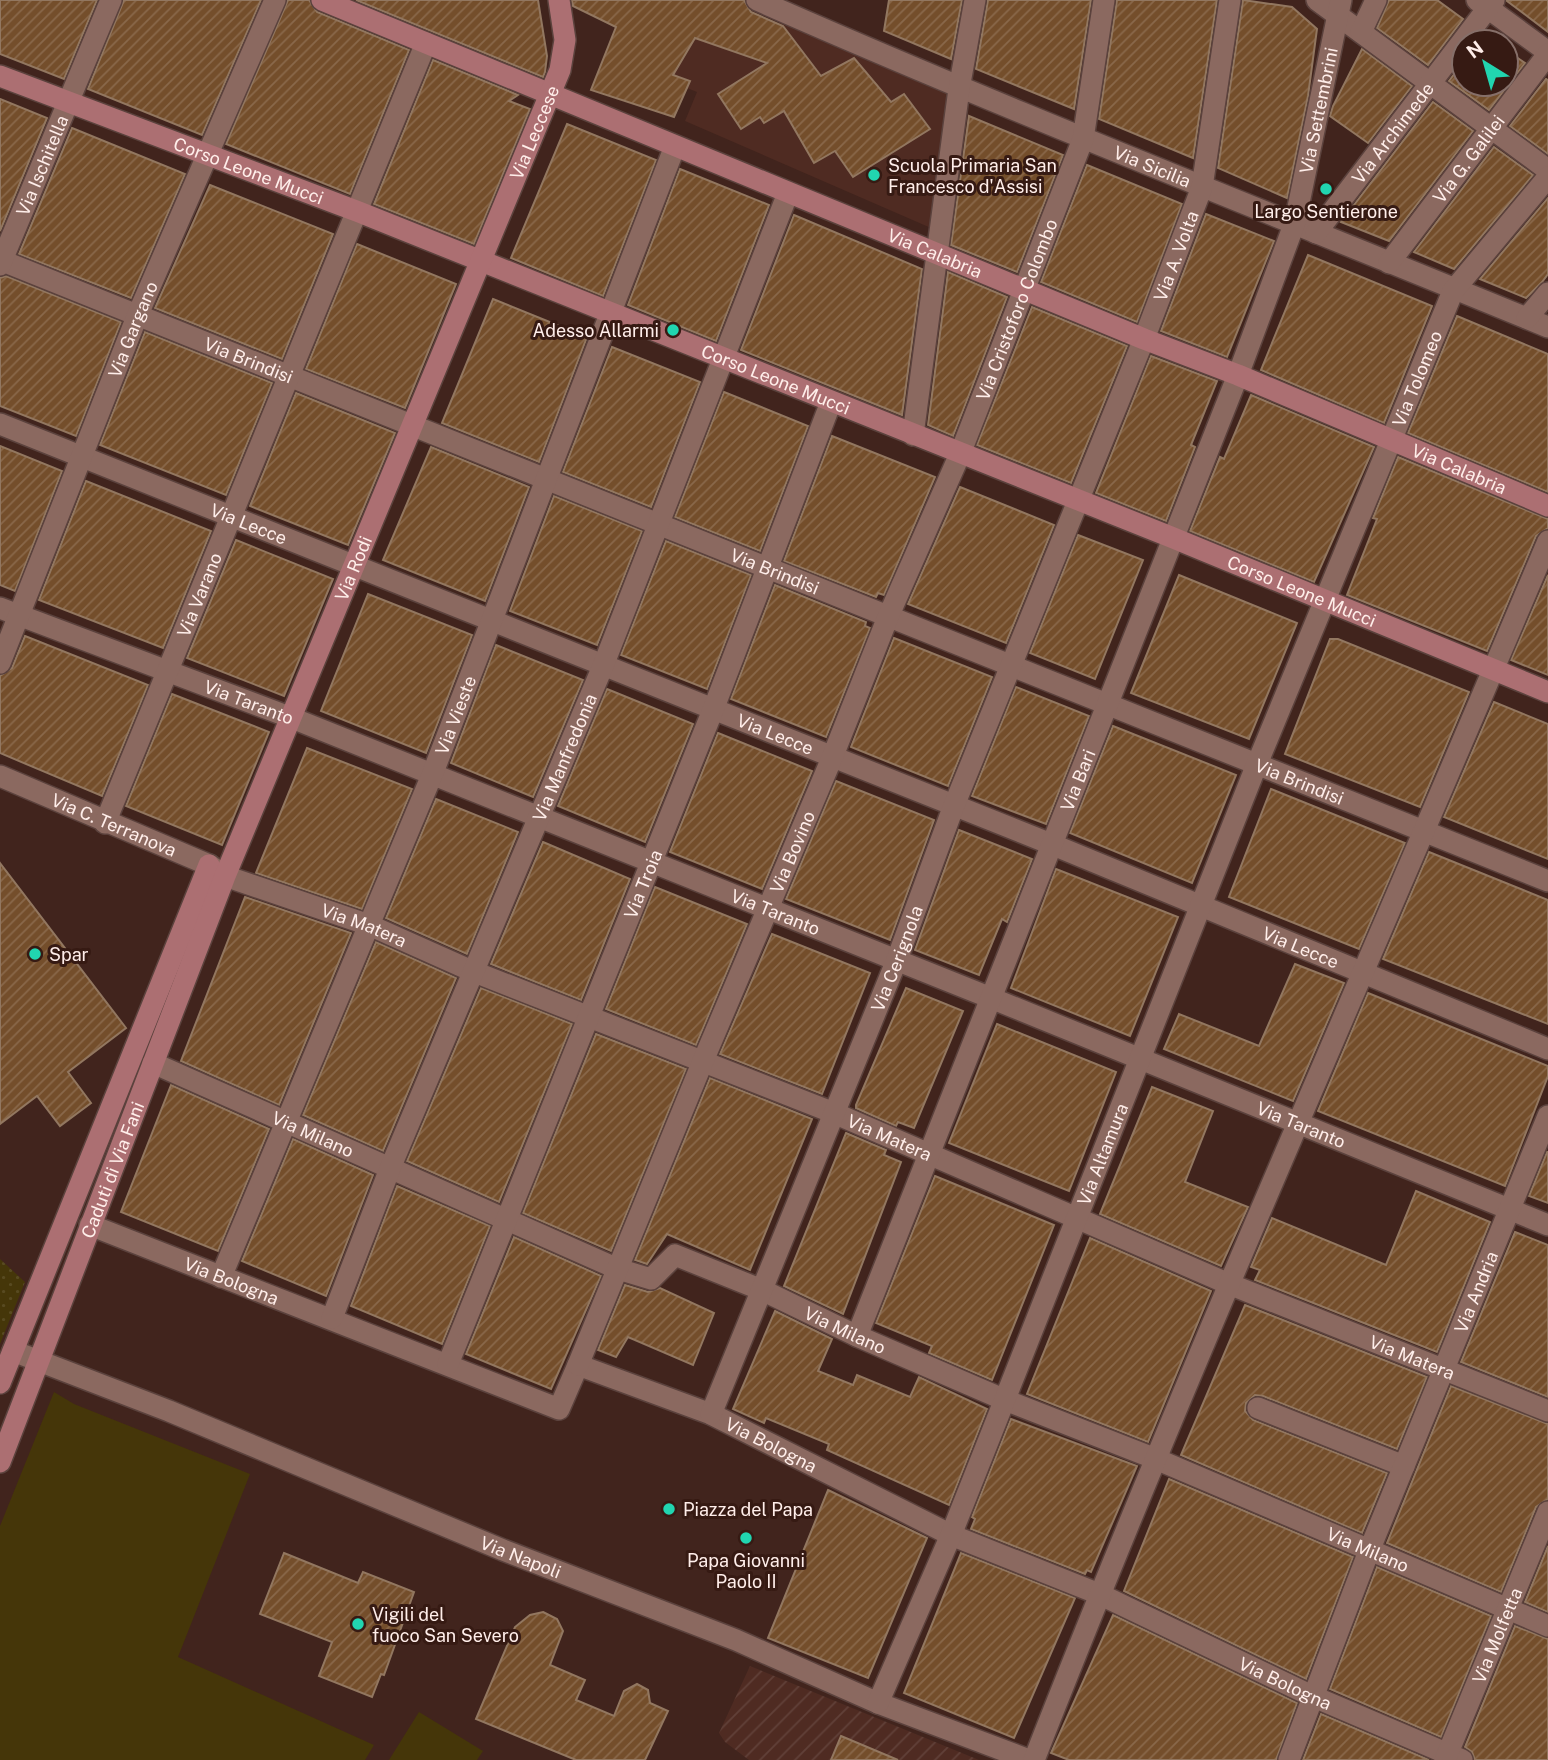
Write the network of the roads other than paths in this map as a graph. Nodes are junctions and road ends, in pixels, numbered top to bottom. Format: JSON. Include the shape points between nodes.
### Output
{"nodes":[{"id":1,"x":111,"y":0,"type":"edge"},
{"id":2,"x":275,"y":0,"type":"edge"},
{"id":3,"x":322,"y":0,"type":"edge"},
{"id":4,"x":559,"y":0,"type":"edge"},
{"id":5,"x":757,"y":0,"type":"edge"},
{"id":6,"x":975,"y":0,"type":"edge"},
{"id":7,"x":1104,"y":0,"type":"edge"},
{"id":8,"x":1230,"y":0,"type":"edge"},
{"id":9,"x":1318,"y":0,"type":"edge"},
{"id":10,"x":1376,"y":0,"type":"edge"},
{"id":11,"x":1486,"y":3,"type":"edge"},
{"id":12,"x":1340,"y":8,"type":"edge"},
{"id":13,"x":1361,"y":32,"type":"junction"},
{"id":14,"x":426,"y":43,"type":"junction"},
{"id":15,"x":1548,"y":53,"type":"edge"},
{"id":16,"x":0,"y":76,"type":"edge"},
{"id":17,"x":1430,"y":83,"type":"junction"},
{"id":18,"x":960,"y":89,"type":"junction"},
{"id":19,"x":550,"y":95,"type":"junction"},
{"id":20,"x":68,"y":103,"type":"junction"},
{"id":21,"x":1492,"y":129,"type":"junction"},
{"id":22,"x":1083,"y":139,"type":"junction"},
{"id":23,"x":675,"y":146,"type":"junction"},
{"id":24,"x":208,"y":157,"type":"junction"},
{"id":25,"x":1548,"y":170,"type":"edge"},
{"id":26,"x":1548,"y":177,"type":"edge"},
{"id":27,"x":1202,"y":187,"type":"junction"},
{"id":28,"x":788,"y":193,"type":"junction"},
{"id":29,"x":359,"y":212,"type":"junction"},
{"id":30,"x":1295,"y":222,"type":"junction"},
{"id":31,"x":1316,"y":233,"type":"junction"},
{"id":32,"x":939,"y":255,"type":"junction"},
{"id":33,"x":1,"y":262,"type":"edge"},
{"id":34,"x":483,"y":262,"type":"junction"},
{"id":35,"x":1389,"y":262,"type":"junction"},
{"id":36,"x":1024,"y":290,"type":"junction"},
{"id":37,"x":1454,"y":291,"type":"junction"},
{"id":38,"x":1548,"y":293,"type":"edge"},
{"id":39,"x":610,"y":313,"type":"junction"},
{"id":40,"x":138,"y":314,"type":"junction"},
{"id":41,"x":1527,"y":318,"type":"junction"},
{"id":42,"x":1548,"y":327,"type":"edge"},
{"id":43,"x":1144,"y":340,"type":"junction"},
{"id":44,"x":723,"y":359,"type":"junction"},
{"id":45,"x":291,"y":375,"type":"junction"},
{"id":46,"x":1238,"y":375,"type":"junction"},
{"id":47,"x":831,"y":402,"type":"junction"},
{"id":48,"x":0,"y":424,"type":"edge"},
{"id":49,"x":413,"y":427,"type":"junction"},
{"id":50,"x":913,"y":435,"type":"junction"},
{"id":51,"x":1389,"y":440,"type":"junction"},
{"id":52,"x":960,"y":454,"type":"junction"},
{"id":53,"x":81,"y":458,"type":"junction"},
{"id":54,"x":546,"y":480,"type":"junction"},
{"id":55,"x":1076,"y":501,"type":"junction"},
{"id":56,"x":1548,"y":506,"type":"edge"},
{"id":57,"x":232,"y":517,"type":"junction"},
{"id":58,"x":658,"y":525,"type":"junction"},
{"id":59,"x":1171,"y":537,"type":"junction"},
{"id":60,"x":1548,"y":541,"type":"edge"},
{"id":61,"x":355,"y":565,"type":"junction"},
{"id":62,"x":768,"y":568,"type":"junction"},
{"id":63,"x":1323,"y":601,"type":"junction"},
{"id":64,"x":9,"y":612,"type":"edge"},
{"id":65,"x":888,"y":617,"type":"junction"},
{"id":66,"x":490,"y":619,"type":"junction"},
{"id":67,"x":0,"y":663,"type":"edge"},
{"id":68,"x":603,"y":666,"type":"junction"},
{"id":69,"x":1013,"y":667,"type":"junction"},
{"id":70,"x":1494,"y":670,"type":"junction"},
{"id":71,"x":168,"y":672,"type":"junction"},
{"id":72,"x":1548,"y":692,"type":"edge"},
{"id":73,"x":1108,"y":702,"type":"junction"},
{"id":74,"x":713,"y":710,"type":"junction"},
{"id":75,"x":292,"y":719,"type":"junction"},
{"id":76,"x":832,"y":758,"type":"junction"},
{"id":77,"x":1257,"y":764,"type":"junction"},
{"id":78,"x":432,"y":775,"type":"junction"},
{"id":79,"x":0,"y":776,"type":"edge"},
{"id":80,"x":953,"y":807,"type":"junction"},
{"id":81,"x":540,"y":819,"type":"junction"},
{"id":82,"x":105,"y":823,"type":"junction"},
{"id":83,"x":1425,"y":831,"type":"junction"},
{"id":84,"x":1051,"y":844,"type":"junction"},
{"id":85,"x":651,"y":864,"type":"junction"},
{"id":86,"x":217,"y":871,"type":"junction"},
{"id":87,"x":1548,"y":881,"type":"edge"},
{"id":88,"x":1201,"y":908,"type":"junction"},
{"id":89,"x":767,"y":911,"type":"junction"},
{"id":90,"x":369,"y":925,"type":"junction"},
{"id":91,"x":896,"y":962,"type":"junction"},
{"id":92,"x":472,"y":971,"type":"junction"},
{"id":93,"x":1364,"y":974,"type":"junction"},
{"id":94,"x":991,"y":998,"type":"junction"},
{"id":95,"x":590,"y":1016,"type":"junction"},
{"id":96,"x":1548,"y":1049,"type":"edge"},
{"id":97,"x":703,"y":1061,"type":"junction"},
{"id":98,"x":1140,"y":1061,"type":"junction"},
{"id":99,"x":153,"y":1063,"type":"junction"},
{"id":100,"x":834,"y":1113,"type":"junction"},
{"id":101,"x":1548,"y":1116,"type":"edge"},
{"id":102,"x":287,"y":1121,"type":"junction"},
{"id":103,"x":1296,"y":1124,"type":"junction"},
{"id":104,"x":1544,"y":1140,"type":"edge"},
{"id":105,"x":928,"y":1154,"type":"junction"},
{"id":106,"x":391,"y":1166,"type":"junction"},
{"id":107,"x":1511,"y":1211,"type":"junction"},
{"id":108,"x":1076,"y":1216,"type":"junction"},
{"id":109,"x":507,"y":1219,"type":"junction"},
{"id":110,"x":90,"y":1225,"type":"junction"},
{"id":111,"x":1548,"y":1225,"type":"edge"},
{"id":112,"x":618,"y":1269,"type":"junction"},
{"id":113,"x":221,"y":1277,"type":"junction"},
{"id":114,"x":1229,"y":1284,"type":"junction"},
{"id":115,"x":762,"y":1290,"type":"junction"},
{"id":116,"x":332,"y":1318,"type":"junction"},
{"id":117,"x":857,"y":1336,"type":"junction"},
{"id":118,"x":13,"y":1351,"type":"junction"},
{"id":119,"x":39,"y":1360,"type":"junction"},
{"id":120,"x":448,"y":1364,"type":"junction"},
{"id":121,"x":578,"y":1365,"type":"junction"},
{"id":122,"x":1445,"y":1369,"type":"junction"},
{"id":123,"x":0,"y":1382,"type":"edge"},
{"id":124,"x":1005,"y":1400,"type":"junction"},
{"id":125,"x":1258,"y":1408,"type":"dead end"},
{"id":126,"x":1548,"y":1411,"type":"edge"},
{"id":127,"x":711,"y":1414,"type":"junction"},
{"id":128,"x":1156,"y":1460,"type":"junction"},
{"id":129,"x":0,"y":1462,"type":"edge"},
{"id":130,"x":1404,"y":1466,"type":"junction"},
{"id":131,"x":1548,"y":1512,"type":"edge"},
{"id":132,"x":951,"y":1535,"type":"junction"},
{"id":133,"x":1369,"y":1551,"type":"junction"},
{"id":134,"x":1099,"y":1594,"type":"junction"},
{"id":135,"x":1507,"y":1611,"type":"junction"},
{"id":136,"x":1548,"y":1626,"type":"edge"},
{"id":137,"x":1312,"y":1696,"type":"junction"},
{"id":138,"x":878,"y":1703,"type":"junction"},
{"id":139,"x":1452,"y":1758,"type":"edge"},
{"id":140,"x":1029,"y":1760,"type":"edge"},
{"id":141,"x":1034,"y":1760,"type":"edge"},
{"id":142,"x":1289,"y":1760,"type":"edge"}],
"edges":[{"from":1,"to":20,"type":"street","name":"Via Ischitella"},
{"from":2,"to":24,"type":"street","name":"Via Gargano"},
{"from":3,"to":14,"type":"street","name":"Via Calabria"},
{"from":4,"to":19,"type":"street","name":"Via Leccese","via":[[565,40]]},
{"from":5,"to":18,"type":"street","name":"Via Sicilia"},
{"from":6,"to":18,"type":"street"},
{"from":7,"to":22,"type":"street","name":"Via Cristoforo Colombo"},
{"from":8,"to":27,"type":"street","name":"Via A. Volta"},
{"from":9,"to":12,"type":"street"},
{"from":10,"to":13,"type":"street"},
{"from":11,"to":15,"type":"street"},
{"from":11,"to":17,"type":"street","name":"Via Archimede"},
{"from":12,"to":13,"type":"street"},
{"from":12,"to":30,"type":"street","name":"Via Settembrini"},
{"from":13,"to":17,"type":"street"},
{"from":14,"to":19,"type":"street","name":"Via Calabria"},
{"from":14,"to":29,"type":"street","name":"Via Varano"},
{"from":15,"to":21,"type":"street","name":"Via G. Galilei"},
{"from":16,"to":20,"type":"street","name":"Corso Leone Mucci"},
{"from":17,"to":21,"type":"street"},
{"from":17,"to":31,"type":"street","name":"Via Archimede"},
{"from":18,"to":22,"type":"street","name":"Via Sicilia"},
{"from":18,"to":32,"type":"street"},
{"from":19,"to":23,"type":"street","name":"Via Calabria"},
{"from":19,"to":34,"type":"street","name":"Via Leccese"},
{"from":20,"to":24,"type":"street","name":"Corso Leone Mucci"},
{"from":20,"to":33,"type":"street","name":"Via Ischitella"},
{"from":21,"to":25,"type":"street"},
{"from":21,"to":35,"type":"street","name":"Via G. Galilei"},
{"from":22,"to":27,"type":"street","name":"Via Sicilia"},
{"from":22,"to":36,"type":"street","name":"Via Cristoforo Colombo"},
{"from":23,"to":28,"type":"street","name":"Via Calabria"},
{"from":23,"to":39,"type":"street","name":"Via Vieste"},
{"from":24,"to":29,"type":"street","name":"Corso Leone Mucci"},
{"from":24,"to":40,"type":"street","name":"Via Gargano"},
{"from":26,"to":37,"type":"street","name":"Via Tolomeo"},
{"from":27,"to":30,"type":"street","name":"Via Sicilia"},
{"from":27,"to":43,"type":"street","name":"Via A. Volta"},
{"from":28,"to":32,"type":"street","name":"Via Calabria"},
{"from":28,"to":44,"type":"street","name":"Via Manfredonia"},
{"from":29,"to":34,"type":"street","name":"Corso Leone Mucci"},
{"from":29,"to":45,"type":"street","name":"Via Varano"},
{"from":30,"to":31,"type":"street","name":"Via Sicilia"},
{"from":30,"to":46,"type":"street","name":"Via Bari"},
{"from":31,"to":35,"type":"street","name":"Via Sicilia"},
{"from":32,"to":36,"type":"street","name":"Via Calabria"},
{"from":32,"to":50,"type":"street"},
{"from":33,"to":40,"type":"street","name":"Via Brindisi"},
{"from":34,"to":39,"type":"street","name":"Corso Leone Mucci"},
{"from":34,"to":49,"type":"street","name":"Via Rodi"},
{"from":35,"to":37,"type":"street","name":"Via Sicilia"},
{"from":36,"to":43,"type":"street","name":"Via Calabria"},
{"from":36,"to":52,"type":"street","name":"Via Cristoforo Colombo"},
{"from":37,"to":41,"type":"street","name":"Via Sicilia"},
{"from":37,"to":51,"type":"street","name":"Via Tolomeo"},
{"from":38,"to":41,"type":"street"},
{"from":39,"to":44,"type":"street","name":"Corso Leone Mucci"},
{"from":39,"to":54,"type":"street","name":"Via Vieste"},
{"from":40,"to":45,"type":"street","name":"Via Brindisi"},
{"from":40,"to":53,"type":"street","name":"Via Gargano"},
{"from":41,"to":42,"type":"street","name":"Via Sicilia"},
{"from":43,"to":46,"type":"street","name":"Via Calabria"},
{"from":43,"to":55,"type":"street","name":"Via A. Volta"},
{"from":44,"to":47,"type":"street","name":"Corso Leone Mucci"},
{"from":44,"to":58,"type":"street","name":"Via Manfredonia"},
{"from":45,"to":49,"type":"street","name":"Via Brindisi"},
{"from":45,"to":57,"type":"street","name":"Via Varano"},
{"from":46,"to":51,"type":"street","name":"Via Calabria"},
{"from":46,"to":59,"type":"street","name":"Via Bari"},
{"from":47,"to":50,"type":"street","name":"Corso Leone Mucci"},
{"from":47,"to":62,"type":"street","name":"Via Troia"},
{"from":48,"to":53,"type":"street","name":"Via Lecce"},
{"from":49,"to":54,"type":"street","name":"Via Brindisi"},
{"from":49,"to":61,"type":"street","name":"Via Rodi"},
{"from":50,"to":52,"type":"street","name":"Corso Leone Mucci"},
{"from":51,"to":56,"type":"street","name":"Via Calabria"},
{"from":51,"to":63,"type":"street","name":"Via Tolomeo"},
{"from":52,"to":55,"type":"street","name":"Corso Leone Mucci"},
{"from":52,"to":65,"type":"street","name":"Via Bovino"},
{"from":53,"to":57,"type":"street","name":"Via Lecce"},
{"from":53,"to":64,"type":"street","name":"Via Gargano"},
{"from":54,"to":58,"type":"street","name":"Via Brindisi"},
{"from":54,"to":66,"type":"street","name":"Via Vieste"},
{"from":55,"to":59,"type":"street","name":"Corso Leone Mucci"},
{"from":55,"to":69,"type":"street","name":"Via Cerignola"},
{"from":57,"to":61,"type":"street","name":"Via Lecce"},
{"from":57,"to":71,"type":"street","name":"Via Varano"},
{"from":58,"to":62,"type":"street","name":"Via Brindisi"},
{"from":58,"to":68,"type":"street","name":"Via Manfredonia"},
{"from":59,"to":63,"type":"street","name":"Corso Leone Mucci"},
{"from":59,"to":73,"type":"street","name":"Via Bari"},
{"from":60,"to":70,"type":"street"},
{"from":61,"to":66,"type":"street","name":"Via Lecce"},
{"from":61,"to":75,"type":"street","name":"Via Rodi"},
{"from":62,"to":65,"type":"street","name":"Via Brindisi"},
{"from":62,"to":74,"type":"street","name":"Via Troia"},
{"from":63,"to":70,"type":"street","name":"Corso Leone Mucci"},
{"from":63,"to":77,"type":"street","name":"Via Altamura"},
{"from":64,"to":67,"type":"street","name":"Via Gargano"},
{"from":64,"to":71,"type":"street","name":"Via Taranto"},
{"from":65,"to":69,"type":"street","name":"Via Brindisi"},
{"from":65,"to":76,"type":"street","name":"Via Bovino"},
{"from":66,"to":68,"type":"street","name":"Via Lecce"},
{"from":66,"to":78,"type":"street","name":"Via Vieste"},
{"from":68,"to":74,"type":"street","name":"Via Lecce"},
{"from":68,"to":81,"type":"street","name":"Via Manfredonia"},
{"from":69,"to":73,"type":"street","name":"Via Brindisi"},
{"from":69,"to":80,"type":"street","name":"Via Cerignola"},
{"from":70,"to":72,"type":"street","name":"Corso Leone Mucci"},
{"from":70,"to":83,"type":"street"},
{"from":71,"to":75,"type":"street","name":"Via Taranto"},
{"from":71,"to":82,"type":"street","name":"Via Varano"},
{"from":73,"to":77,"type":"street","name":"Via Brindisi"},
{"from":73,"to":84,"type":"street","name":"Via Bari"},
{"from":74,"to":76,"type":"street","name":"Via Lecce"},
{"from":74,"to":85,"type":"street","name":"Via Troia"},
{"from":75,"to":78,"type":"street","name":"Via Taranto"},
{"from":75,"to":86,"type":"street","name":"Via Rodi"},
{"from":76,"to":80,"type":"street","name":"Via Lecce"},
{"from":76,"to":89,"type":"street","name":"Via Bovino"},
{"from":77,"to":83,"type":"street","name":"Via Brindisi"},
{"from":77,"to":88,"type":"street","name":"Via Altamura"},
{"from":78,"to":81,"type":"street","name":"Via Taranto"},
{"from":78,"to":90,"type":"street","name":"Via Vieste"},
{"from":79,"to":82,"type":"street","name":"Via C. Terranova"},
{"from":80,"to":84,"type":"street","name":"Via Lecce"},
{"from":80,"to":91,"type":"street","name":"Via Cerignola"},
{"from":81,"to":85,"type":"street","name":"Via Taranto"},
{"from":81,"to":92,"type":"street","name":"Via Manfredonia"},
{"from":82,"to":86,"type":"street","name":"Via C. Terranova"},
{"from":83,"to":87,"type":"street","name":"Via Brindisi"},
{"from":83,"to":93,"type":"street"},
{"from":84,"to":88,"type":"street","name":"Via Lecce"},
{"from":84,"to":94,"type":"street","name":"Via Bari"},
{"from":85,"to":89,"type":"street","name":"Via Taranto"},
{"from":85,"to":95,"type":"street","name":"Via Troia"},
{"from":86,"to":90,"type":"street","name":"Via Matera"},
{"from":86,"to":99,"type":"street","name":"Caduti di Via Fani"},
{"from":86,"to":118,"type":"street"},
{"from":88,"to":93,"type":"street","name":"Via Lecce"},
{"from":88,"to":98,"type":"street","name":"Via Altamura"},
{"from":89,"to":91,"type":"street","name":"Via Taranto"},
{"from":89,"to":97,"type":"street","name":"Via Bovino"},
{"from":90,"to":92,"type":"street","name":"Via Matera"},
{"from":90,"to":102,"type":"street","name":"Via Vieste"},
{"from":91,"to":94,"type":"street","name":"Via Taranto"},
{"from":91,"to":100,"type":"street","name":"Via Cerignola"},
{"from":92,"to":95,"type":"street","name":"Via Matera"},
{"from":92,"to":106,"type":"street","name":"Via Manfredonia"},
{"from":93,"to":96,"type":"street","name":"Via Lecce"},
{"from":93,"to":103,"type":"street"},
{"from":94,"to":98,"type":"street","name":"Via Taranto"},
{"from":94,"to":105,"type":"street","name":"Via Bari"},
{"from":95,"to":97,"type":"street","name":"Via Matera"},
{"from":95,"to":109,"type":"street","name":"Via Troia"},
{"from":97,"to":100,"type":"street","name":"Via Matera"},
{"from":97,"to":112,"type":"street","name":"Via Bovino"},
{"from":98,"to":103,"type":"street","name":"Via Taranto"},
{"from":98,"to":108,"type":"street","name":"Via Altamura"},
{"from":99,"to":102,"type":"street","name":"Via Milano"},
{"from":99,"to":110,"type":"street","name":"Caduti di Via Fani"},
{"from":100,"to":105,"type":"street","name":"Via Matera"},
{"from":100,"to":115,"type":"street","name":"Via Cerignola"},
{"from":101,"to":104,"type":"street","name":"Via Andria"},
{"from":102,"to":106,"type":"street","name":"Via Milano"},
{"from":102,"to":113,"type":"street","name":"Via Vieste"},
{"from":103,"to":107,"type":"street","name":"Via Taranto"},
{"from":103,"to":114,"type":"street"},
{"from":104,"to":107,"type":"street","name":"Via Andria"},
{"from":105,"to":108,"type":"street","name":"Via Matera"},
{"from":105,"to":117,"type":"street","name":"Via Bari"},
{"from":106,"to":109,"type":"street","name":"Via Milano"},
{"from":106,"to":116,"type":"street","name":"Via Manfredonia"},
{"from":107,"to":111,"type":"street","name":"Via Taranto"},
{"from":107,"to":122,"type":"street","name":"Via Andria"},
{"from":108,"to":114,"type":"street","name":"Via Matera"},
{"from":108,"to":124,"type":"street","name":"Via Altamura"},
{"from":109,"to":112,"type":"street","name":"Via Milano"},
{"from":109,"to":120,"type":"street","name":"Via Troia"},
{"from":110,"to":113,"type":"street","name":"Via Bologna"},
{"from":110,"to":119,"type":"street","name":"Caduti di Via Fani"},
{"from":112,"to":115,"type":"street","name":"Via Milano","via":[[651,1279],[675,1255]]},
{"from":112,"to":121,"type":"street","name":"Via Bovino"},
{"from":113,"to":116,"type":"street","name":"Via Bologna"},
{"from":114,"to":122,"type":"street","name":"Via Matera"},
{"from":114,"to":128,"type":"street"},
{"from":115,"to":117,"type":"street","name":"Via Milano"},
{"from":115,"to":127,"type":"street","name":"Via Cerignola"},
{"from":116,"to":120,"type":"street","name":"Via Bologna"},
{"from":117,"to":124,"type":"street","name":"Via Milano"},
{"from":118,"to":119,"type":"street","name":"Via Napoli"},
{"from":118,"to":123,"type":"street"},
{"from":119,"to":129,"type":"street","name":"Caduti di Via Fani"},
{"from":119,"to":138,"type":"street","name":"Via Napoli","via":[[736,1640]]},
{"from":120,"to":121,"type":"street","name":"Via Bologna","via":[[559,1409]]},
{"from":121,"to":127,"type":"street","name":"Via Bologna"},
{"from":122,"to":126,"type":"street","name":"Via Matera"},
{"from":122,"to":130,"type":"street","name":"Via Andria"},
{"from":124,"to":128,"type":"street","name":"Via Milano"},
{"from":124,"to":132,"type":"street","name":"Via Altamura"},
{"from":125,"to":130,"type":"street"},
{"from":127,"to":132,"type":"street","name":"Via Bologna"},
{"from":128,"to":133,"type":"street","name":"Via Milano"},
{"from":128,"to":134,"type":"street"},
{"from":130,"to":133,"type":"street","name":"Via Andria"},
{"from":131,"to":135,"type":"street","name":"Via Molfetta"},
{"from":132,"to":134,"type":"street","name":"Via Bologna"},
{"from":132,"to":138,"type":"street","name":"Via Altamura"},
{"from":133,"to":135,"type":"street","name":"Via Milano"},
{"from":133,"to":137,"type":"street","name":"Via Andria"},
{"from":134,"to":137,"type":"street","name":"Via Bologna"},
{"from":134,"to":141,"type":"street"},
{"from":135,"to":136,"type":"street","name":"Via Milano"},
{"from":135,"to":139,"type":"street","name":"Via Molfetta"},
{"from":137,"to":139,"type":"street","name":"Via Bologna"},
{"from":137,"to":142,"type":"street","name":"Via Andria"},
{"from":138,"to":140,"type":"street","name":"Via Napoli"}]}
